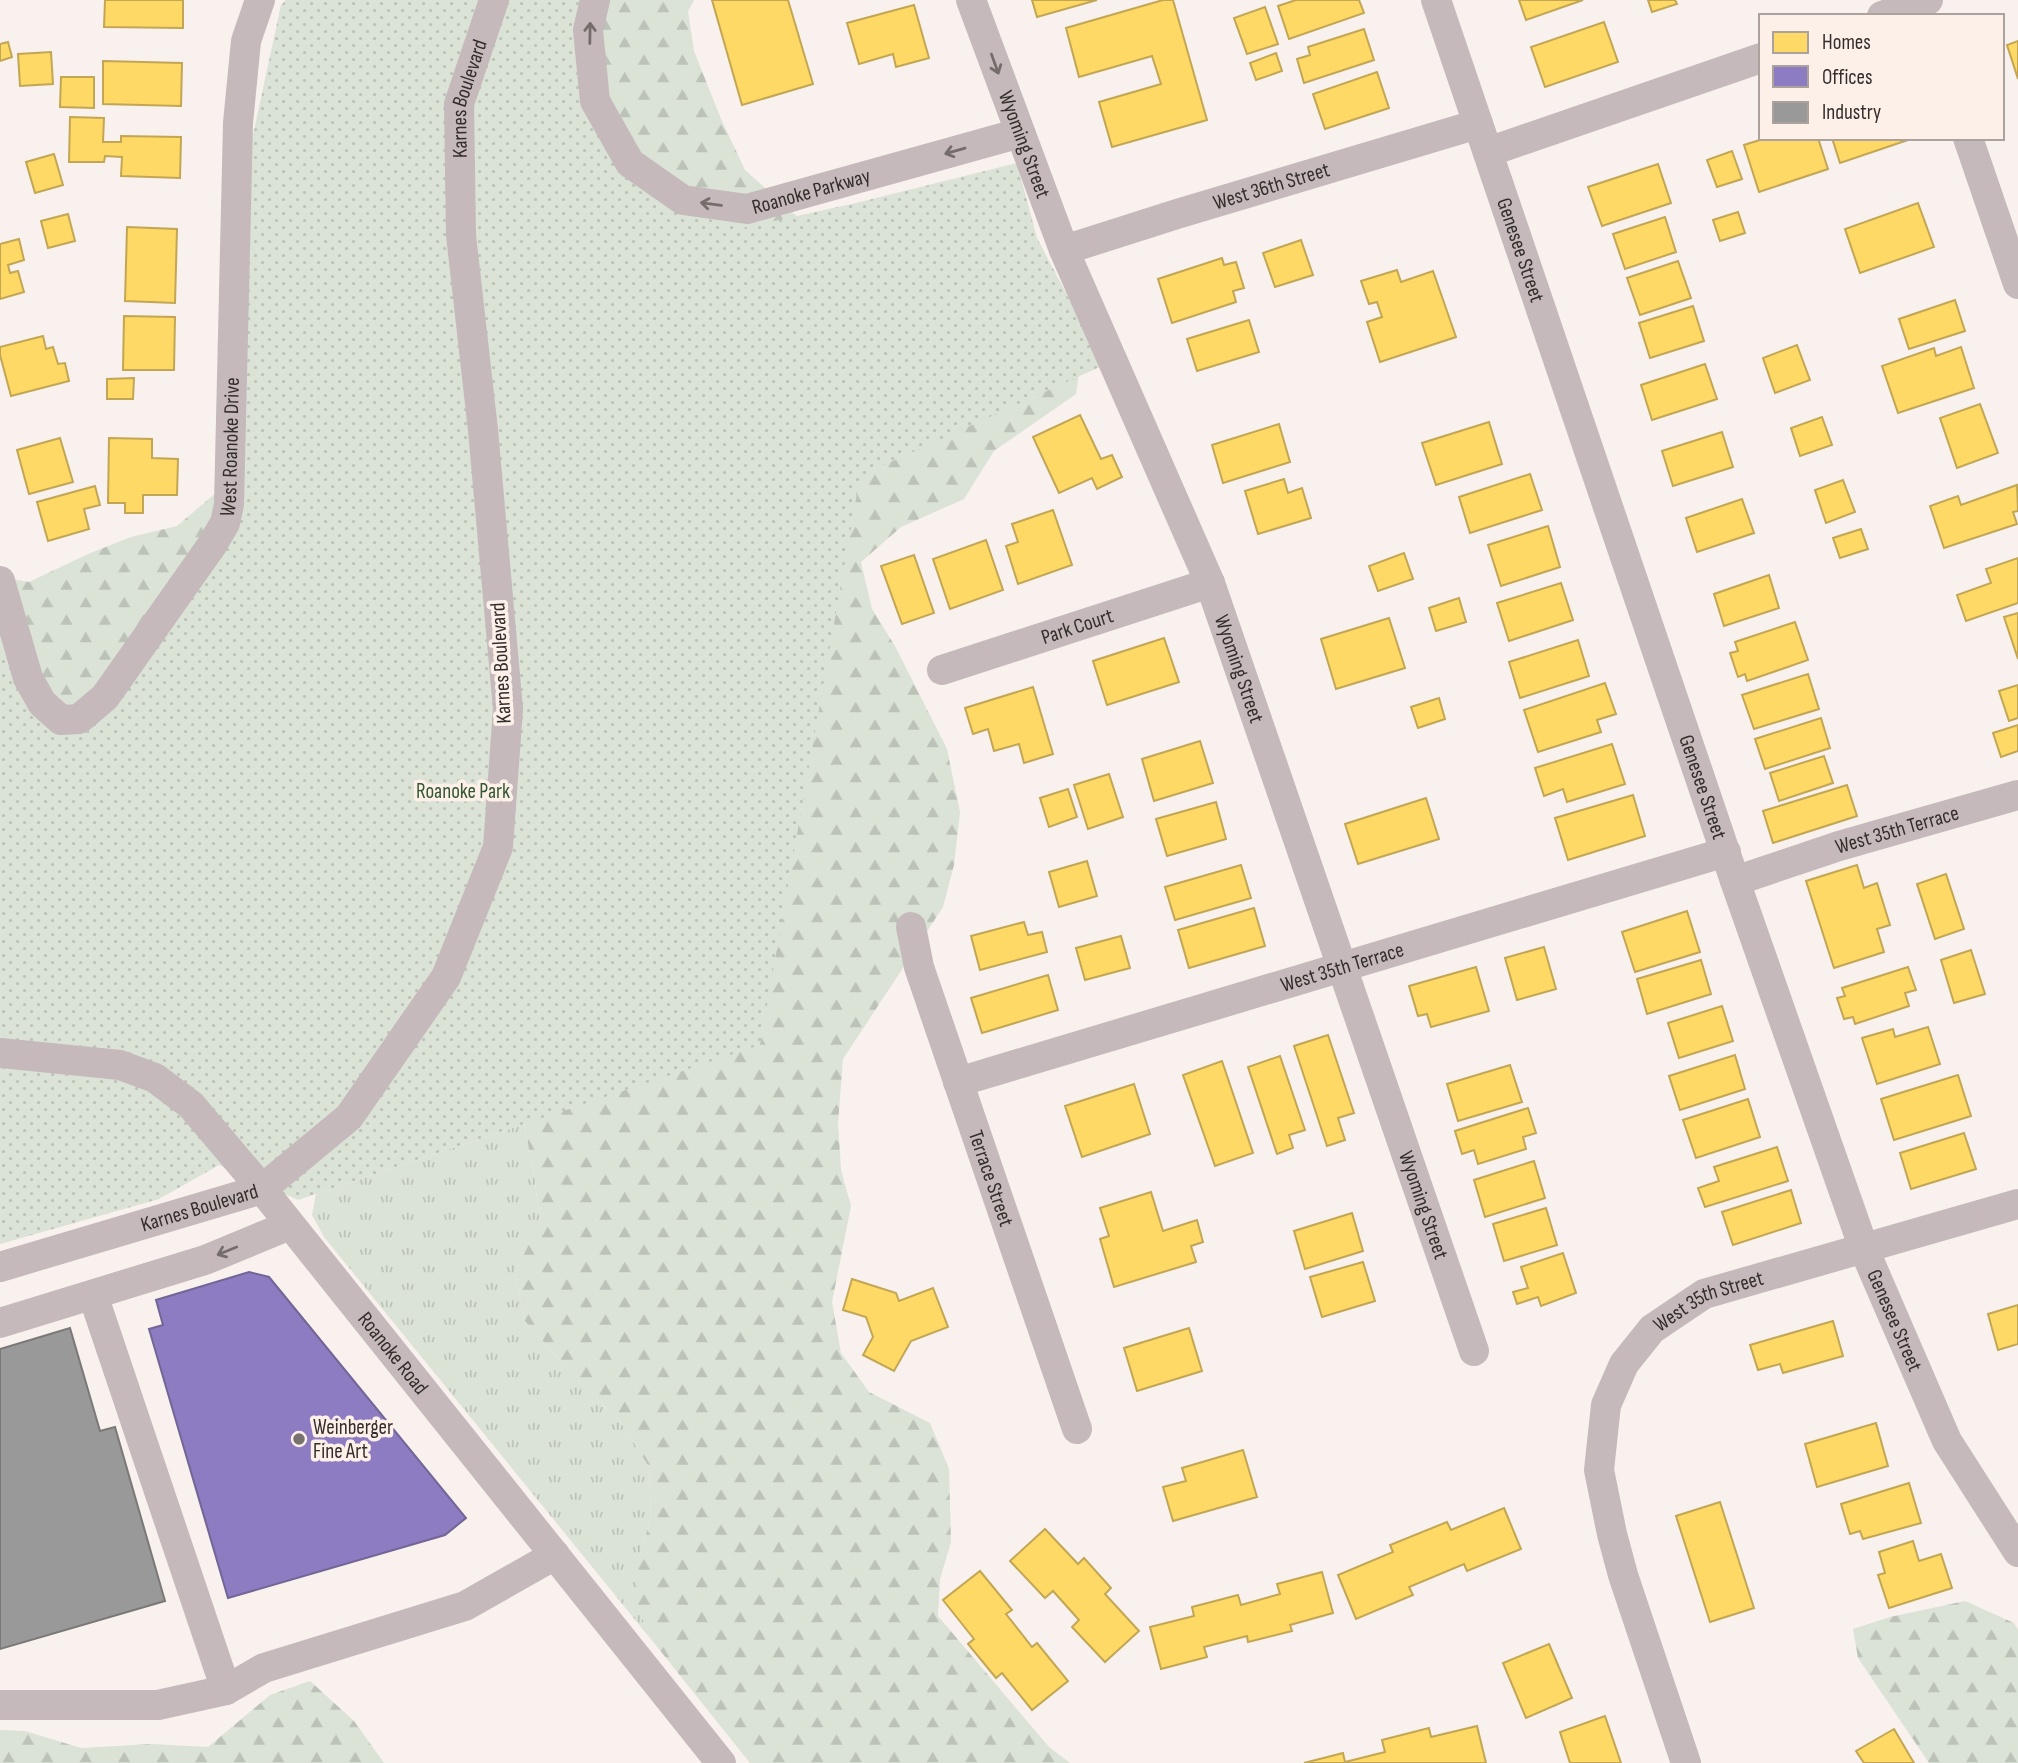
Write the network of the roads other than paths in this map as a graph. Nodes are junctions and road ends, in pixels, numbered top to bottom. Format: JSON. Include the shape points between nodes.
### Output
{"nodes":[{"id":1,"x":260,"y":0,"type":"edge"},
{"id":2,"x":494,"y":0,"type":"edge"},
{"id":3,"x":595,"y":0,"type":"edge"},
{"id":4,"x":971,"y":0,"type":"edge"},
{"id":5,"x":1436,"y":0,"type":"edge"},
{"id":6,"x":1925,"y":4,"type":"edge"},
{"id":7,"x":1889,"y":14,"type":"edge"},
{"id":8,"x":1759,"y":59,"type":"edge"},
{"id":9,"x":1020,"y":133,"type":"junction"},
{"id":10,"x":1483,"y":138,"type":"junction"},
{"id":11,"x":1969,"y":140,"type":"edge"},
{"id":12,"x":1064,"y":250,"type":"junction"},
{"id":13,"x":2018,"y":285,"type":"edge"},
{"id":14,"x":0,"y":581,"type":"edge"},
{"id":15,"x":1210,"y":583,"type":"junction"},
{"id":16,"x":942,"y":670,"type":"dead end"},
{"id":17,"x":2018,"y":795,"type":"edge"},
{"id":18,"x":1726,"y":852,"type":"junction"},
{"id":19,"x":1735,"y":881,"type":"junction"},
{"id":20,"x":911,"y":927,"type":"dead end"},
{"id":21,"x":1341,"y":967,"type":"junction"},
{"id":22,"x":0,"y":1054,"type":"edge"},
{"id":23,"x":958,"y":1082,"type":"junction"},
{"id":24,"x":262,"y":1189,"type":"junction"},
{"id":25,"x":2018,"y":1204,"type":"edge"},
{"id":26,"x":290,"y":1225,"type":"junction"},
{"id":27,"x":1864,"y":1249,"type":"junction"},
{"id":28,"x":0,"y":1267,"type":"edge"},
{"id":29,"x":93,"y":1295,"type":"junction"},
{"id":30,"x":0,"y":1323,"type":"edge"},
{"id":31,"x":1474,"y":1351,"type":"dead end"},
{"id":32,"x":1077,"y":1429,"type":"dead end"},
{"id":33,"x":2018,"y":1552,"type":"edge"},
{"id":34,"x":555,"y":1555,"type":"junction"},
{"id":35,"x":226,"y":1690,"type":"junction"},
{"id":36,"x":0,"y":1705,"type":"edge"},
{"id":37,"x":721,"y":1763,"type":"edge"},
{"id":38,"x":1686,"y":1763,"type":"edge"}],
"edges":[{"from":1,"to":14,"type":"street","name":"West Roanoke Drive","via":[[246,41],[237,124],[225,523],[105,697],[79,719],[61,720],[42,703],[28,678]]},
{"from":2,"to":24,"type":"street","name":"Karnes Boulevard","via":[[458,104],[461,235],[508,709],[498,847],[446,977],[349,1117]]},
{"from":9,"to":3,"type":"street","name":"Roanoke Parkway","one_way":true,"via":[[747,209],[683,200],[630,163],[595,101],[588,30]]},
{"from":4,"to":9,"type":"street","name":"Wyoming Street","one_way":true},
{"from":5,"to":10,"type":"street","name":"Genesee Street"},
{"from":6,"to":7,"type":"street"},
{"from":8,"to":10,"type":"street","name":"West 36th Street"},
{"from":9,"to":12,"type":"street","name":"Wyoming Street"},
{"from":10,"to":12,"type":"street","name":"West 36th Street","via":[[1190,210]]},
{"from":10,"to":18,"type":"street","name":"Genesee Street"},
{"from":11,"to":13,"type":"street"},
{"from":12,"to":15,"type":"street","name":"Wyoming Street"},
{"from":15,"to":16,"type":"street","name":"Park Court"},
{"from":15,"to":21,"type":"street","name":"Wyoming Street"},
{"from":17,"to":19,"type":"street","name":"West 35th Terrace"},
{"from":18,"to":19,"type":"street","name":"Genesee Street"},
{"from":18,"to":21,"type":"street","name":"West 35th Terrace"},
{"from":19,"to":27,"type":"street","name":"Genesee Street"},
{"from":20,"to":23,"type":"street","name":"Terrace Street","via":[[919,967]]},
{"from":21,"to":23,"type":"street","name":"West 35th Terrace"},
{"from":21,"to":31,"type":"street","name":"Wyoming Street"},
{"from":22,"to":24,"type":"street","name":"Roanoke Road","via":[[120,1065],[155,1078],[191,1105]]},
{"from":23,"to":32,"type":"street","name":"Terrace Street"},
{"from":24,"to":26,"type":"street","name":"Roanoke Road"},
{"from":24,"to":28,"type":"street","name":"Karnes Boulevard"},
{"from":25,"to":27,"type":"street","name":"West 35th Street"},
{"from":26,"to":29,"type":"street","one_way":true,"via":[[205,1260]]},
{"from":26,"to":34,"type":"street","name":"Roanoke Road"},
{"from":27,"to":33,"type":"street","name":"Genesee Street","via":[[1947,1441]]},
{"from":27,"to":38,"type":"street","name":"West 35th Street","via":[[1704,1294],[1652,1329],[1624,1364],[1606,1405],[1599,1470],[1612,1534]]},
{"from":29,"to":30,"type":"street"},
{"from":29,"to":35,"type":"street"},
{"from":34,"to":35,"type":"street","via":[[465,1606],[264,1668]]},
{"from":34,"to":37,"type":"street","name":"Roanoke Road"},
{"from":35,"to":36,"type":"street","via":[[158,1705]]}]}
